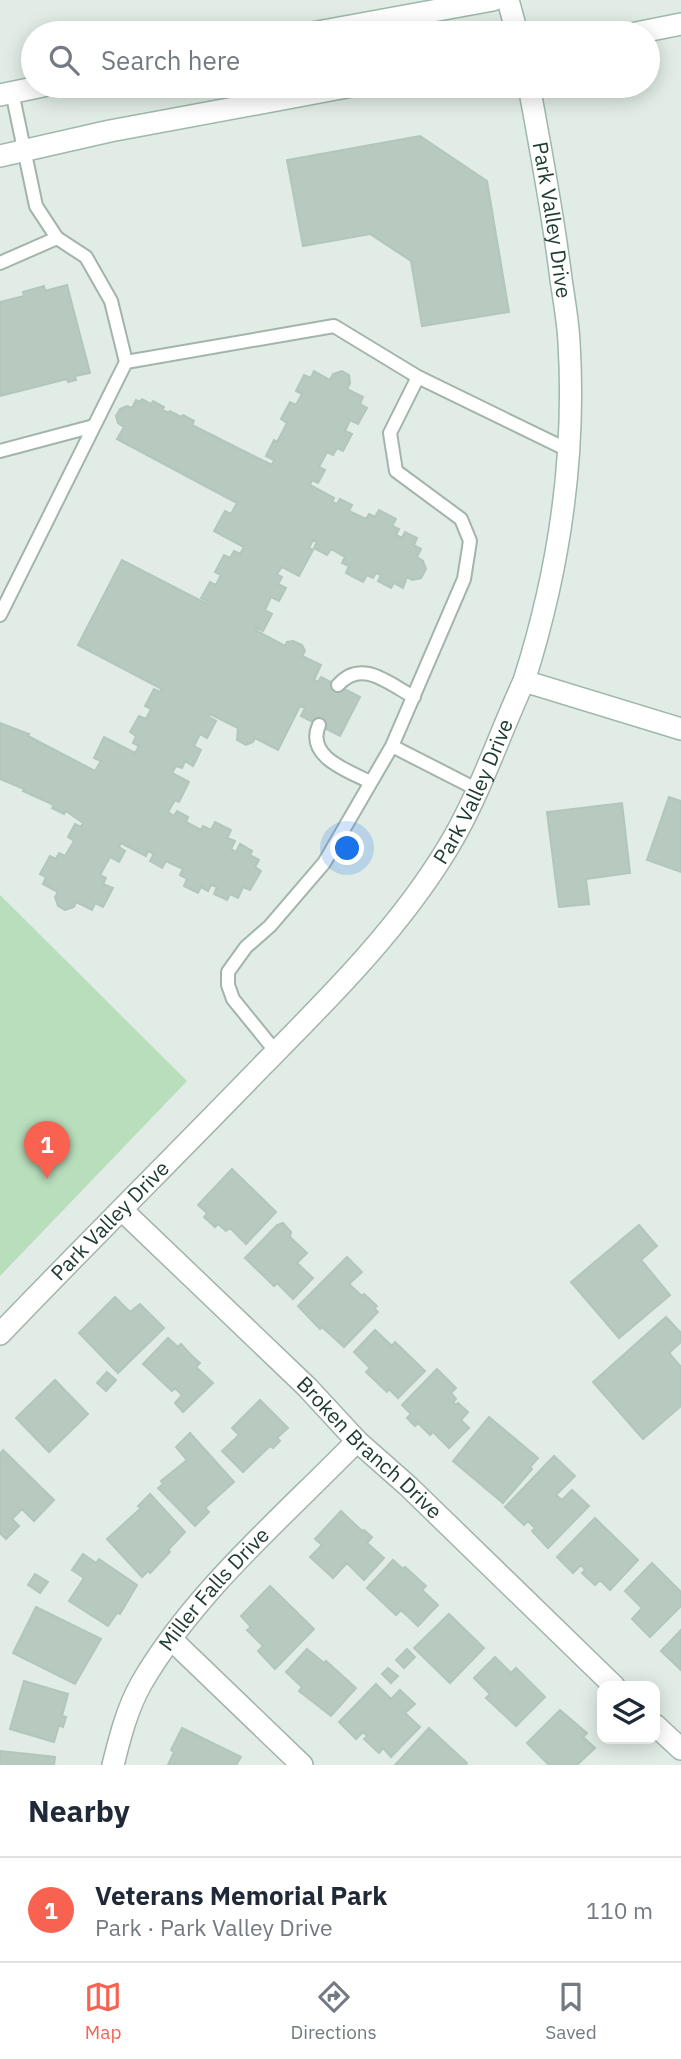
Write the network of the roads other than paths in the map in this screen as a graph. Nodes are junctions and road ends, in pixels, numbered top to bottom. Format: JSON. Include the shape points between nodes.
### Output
{"nodes":[{"id":1,"x":493,"y":0,"type":"edge"},
{"id":2,"x":508,"y":0,"type":"edge"},
{"id":3,"x":378,"y":21,"type":"edge"},
{"id":4,"x":514,"y":21,"type":"edge"},
{"id":5,"x":681,"y":24,"type":"edge"},
{"id":6,"x":660,"y":28,"type":"edge"},
{"id":7,"x":6,"y":94,"type":"edge"},
{"id":8,"x":287,"y":98,"type":"edge"},
{"id":9,"x":531,"y":98,"type":"edge"},
{"id":10,"x":24,"y":150,"type":"junction"},
{"id":11,"x":0,"y":156,"type":"edge"},
{"id":12,"x":57,"y":237,"type":"junction"},
{"id":13,"x":0,"y":263,"type":"edge"},
{"id":14,"x":126,"y":362,"type":"junction"},
{"id":15,"x":418,"y":377,"type":"junction"},
{"id":16,"x":94,"y":426,"type":"junction"},
{"id":17,"x":0,"y":450,"type":"edge"},
{"id":18,"x":570,"y":451,"type":"junction"},
{"id":19,"x":0,"y":615,"type":"edge"},
{"id":20,"x":524,"y":681,"type":"junction"},
{"id":21,"x":338,"y":685,"type":"dead end"},
{"id":22,"x":414,"y":697,"type":"junction"},
{"id":23,"x":319,"y":725,"type":"dead end"},
{"id":24,"x":681,"y":729,"type":"edge"},
{"id":25,"x":392,"y":746,"type":"junction"},
{"id":26,"x":370,"y":782,"type":"junction"},
{"id":27,"x":478,"y":790,"type":"junction"},
{"id":28,"x":276,"y":1052,"type":"junction"},
{"id":29,"x":122,"y":1210,"type":"junction"},
{"id":30,"x":0,"y":1334,"type":"edge"},
{"id":31,"x":357,"y":1441,"type":"junction"},
{"id":32,"x":171,"y":1639,"type":"junction"},
{"id":33,"x":609,"y":1681,"type":"edge"},
{"id":34,"x":660,"y":1730,"type":"edge"},
{"id":35,"x":681,"y":1749,"type":"edge"},
{"id":36,"x":113,"y":1765,"type":"edge"},
{"id":37,"x":302,"y":1765,"type":"edge"}],
"edges":[{"from":1,"to":3,"type":"street"},
{"from":2,"to":4,"type":"street"},
{"from":5,"to":6,"type":"street"},
{"from":7,"to":10,"type":"lane"},
{"from":8,"to":10,"type":"street"},
{"from":9,"to":18,"type":"street","name":"Park Valley Drive","via":[[569,342]]},
{"from":10,"to":11,"type":"street"},
{"from":10,"to":12,"type":"lane","via":[[36,206]]},
{"from":12,"to":13,"type":"lane"},
{"from":12,"to":14,"type":"lane","via":[[86,257],[111,301]]},
{"from":14,"to":15,"type":"lane","via":[[334,326]]},
{"from":14,"to":16,"type":"lane"},
{"from":15,"to":18,"type":"lane"},
{"from":15,"to":22,"type":"lane","via":[[390,433],[396,471],[461,519],[470,541],[464,579]]},
{"from":16,"to":17,"type":"lane"},
{"from":16,"to":19,"type":"lane"},
{"from":18,"to":20,"type":"street","name":"Park Valley Drive","via":[[560,541]]},
{"from":20,"to":24,"type":"street"},
{"from":20,"to":27,"type":"street","name":"Park Valley Drive"},
{"from":21,"to":22,"type":"lane","via":[[349,675],[365,672]]},
{"from":22,"to":25,"type":"lane"},
{"from":23,"to":26,"type":"lane","via":[[315,733],[323,754]]},
{"from":25,"to":26,"type":"lane"},
{"from":25,"to":27,"type":"lane"},
{"from":26,"to":28,"type":"lane","via":[[324,863],[228,972],[233,999]]},
{"from":27,"to":28,"type":"street","name":"Park Valley Drive","via":[[448,849],[413,899]]},
{"from":28,"to":29,"type":"street","name":"Park Valley Drive"},
{"from":29,"to":30,"type":"street","name":"Park Valley Drive"},
{"from":29,"to":31,"type":"street","name":"Broken Branch Drive"},
{"from":31,"to":32,"type":"street","name":"Miller Falls Drive","via":[[195,1606]]},
{"from":31,"to":33,"type":"street","name":"Broken Branch Drive"},
{"from":32,"to":36,"type":"street","name":"Miller Falls Drive","via":[[140,1686]]},
{"from":32,"to":37,"type":"street"},
{"from":34,"to":35,"type":"street"}]}
